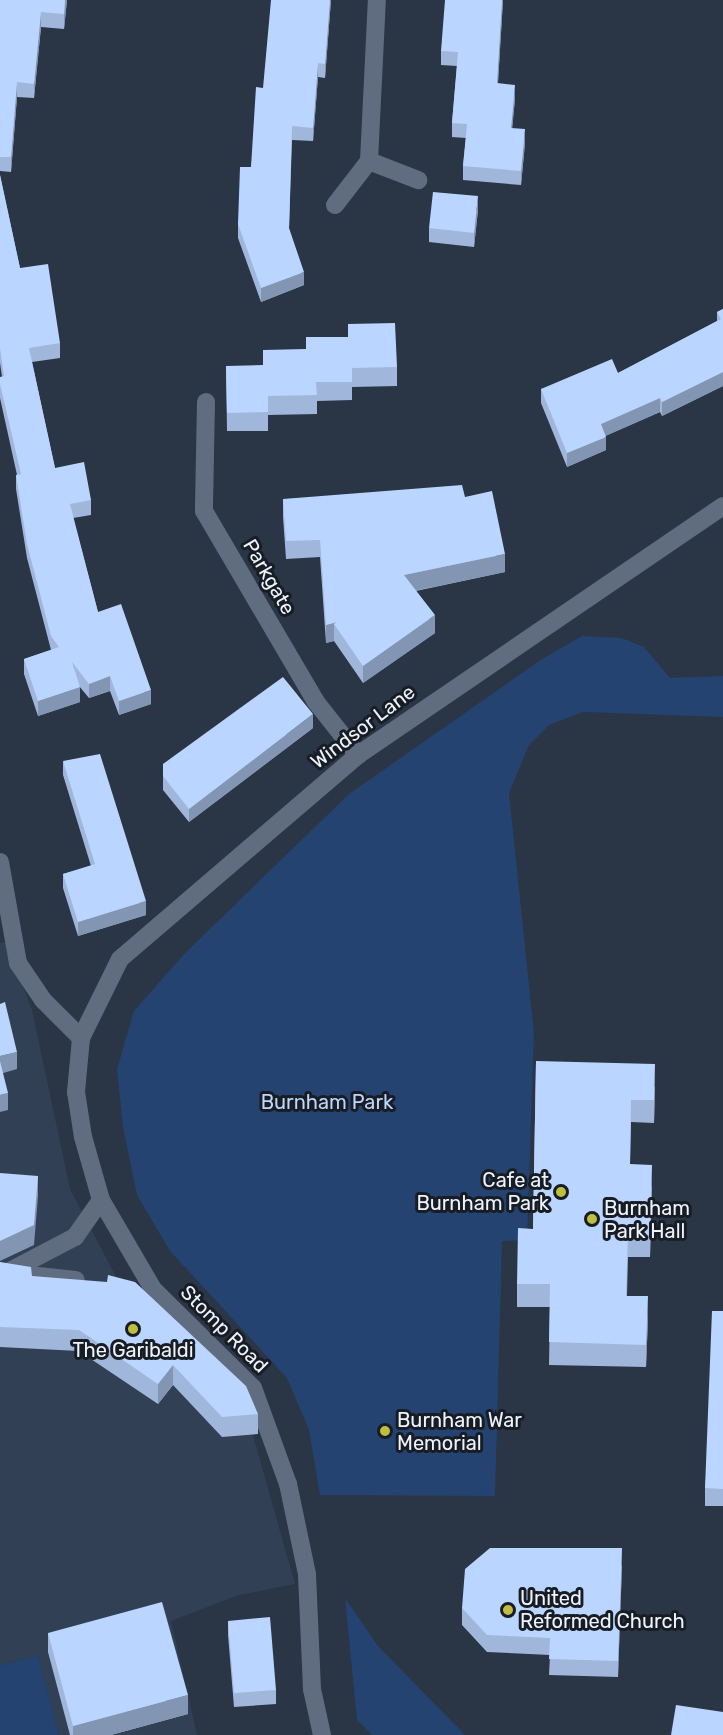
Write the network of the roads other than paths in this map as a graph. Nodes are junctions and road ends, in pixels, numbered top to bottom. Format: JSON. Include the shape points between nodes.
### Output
{"nodes":[{"id":1,"x":377,"y":0,"type":"edge"},
{"id":2,"x":369,"y":161,"type":"junction"},
{"id":3,"x":418,"y":180,"type":"dead end"},
{"id":4,"x":335,"y":205,"type":"dead end"},
{"id":5,"x":206,"y":402,"type":"dead end"},
{"id":6,"x":723,"y":506,"type":"edge"},
{"id":7,"x":358,"y":755,"type":"junction"},
{"id":8,"x":0,"y":862,"type":"edge"},
{"id":9,"x":81,"y":1038,"type":"junction"},
{"id":10,"x":101,"y":1200,"type":"junction"},
{"id":11,"x":4,"y":1272,"type":"edge"},
{"id":12,"x":97,"y":1283,"type":"edge"},
{"id":13,"x":131,"y":1286,"type":"edge"},
{"id":14,"x":153,"y":1289,"type":"junction"},
{"id":15,"x":322,"y":1735,"type":"edge"}],
"edges":[{"from":1,"to":2,"type":"street"},
{"from":2,"to":3,"type":"street"},
{"from":2,"to":4,"type":"street"},
{"from":5,"to":7,"type":"street","name":"Parkgate","via":[[204,511],[316,702]]},
{"from":6,"to":7,"type":"street","name":"Windsor Lane"},
{"from":7,"to":9,"type":"street","name":"Windsor Lane","via":[[120,959]]},
{"from":8,"to":9,"type":"street","via":[[18,963],[43,1000]]},
{"from":9,"to":10,"type":"street","name":"Stomp Road","via":[[76,1092],[83,1137]]},
{"from":10,"to":11,"type":"street","via":[[75,1237]]},
{"from":10,"to":14,"type":"street","name":"Stomp Road"},
{"from":11,"to":12,"type":"street"},
{"from":13,"to":14,"type":"street"},
{"from":14,"to":15,"type":"street","name":"Stomp Road","via":[[253,1388],[288,1484],[307,1574],[312,1689]]}]}
